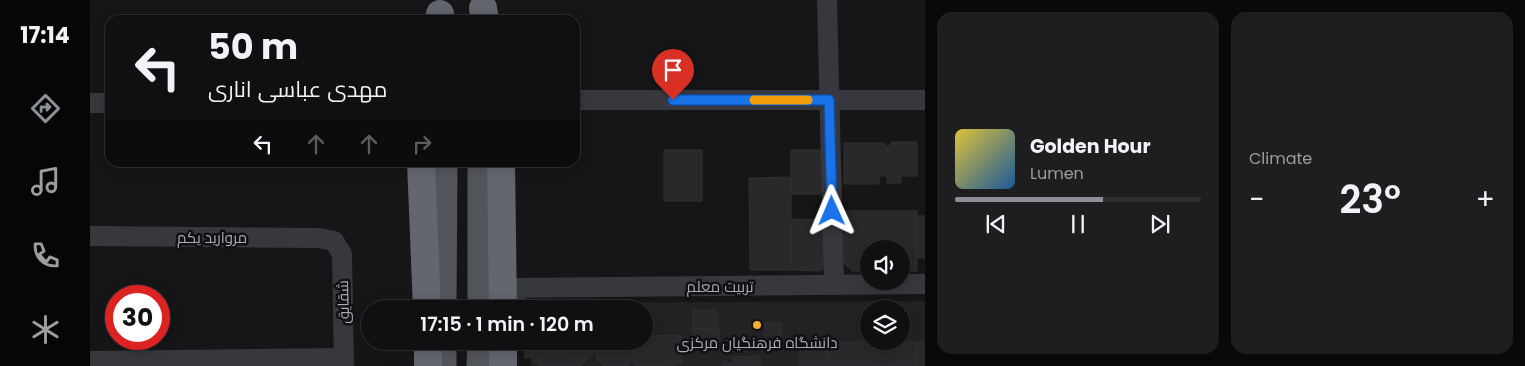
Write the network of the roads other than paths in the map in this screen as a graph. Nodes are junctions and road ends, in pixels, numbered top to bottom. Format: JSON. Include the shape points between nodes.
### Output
{"nodes":[{"id":1,"x":827,"y":0,"type":"edge"},
{"id":2,"x":580,"y":100,"type":"edge"},
{"id":3,"x":829,"y":100,"type":"junction"},
{"id":4,"x":925,"y":100,"type":"edge"},
{"id":5,"x":90,"y":104,"type":"edge"},
{"id":6,"x":105,"y":104,"type":"edge"},
{"id":7,"x":421,"y":167,"type":"edge"},
{"id":8,"x":445,"y":167,"type":"edge"},
{"id":9,"x":480,"y":167,"type":"edge"},
{"id":10,"x":501,"y":167,"type":"edge"},
{"id":11,"x":90,"y":236,"type":"edge"},
{"id":12,"x":334,"y":241,"type":"joint"},
{"id":13,"x":925,"y":284,"type":"edge"},
{"id":14,"x":834,"y":285,"type":"junction"},
{"id":15,"x":509,"y":298,"type":"edge"},
{"id":16,"x":427,"y":300,"type":"edge"},
{"id":17,"x":444,"y":300,"type":"edge"},
{"id":18,"x":480,"y":300,"type":"edge"},
{"id":19,"x":428,"y":350,"type":"edge"},
{"id":20,"x":444,"y":350,"type":"edge"},
{"id":21,"x":480,"y":350,"type":"edge"},
{"id":22,"x":503,"y":350,"type":"edge"},
{"id":23,"x":516,"y":350,"type":"edge"},
{"id":24,"x":90,"y":361,"type":"edge"},
{"id":25,"x":344,"y":362,"type":"edge"},
{"id":26,"x":428,"y":366,"type":"edge"},
{"id":27,"x":444,"y":366,"type":"edge"},
{"id":28,"x":480,"y":366,"type":"edge"},
{"id":29,"x":503,"y":366,"type":"edge"},
{"id":30,"x":516,"y":366,"type":"edge"}],
"edges":[{"from":1,"to":3,"type":"street"},
{"from":2,"to":3,"type":"street"},
{"from":3,"to":4,"type":"street"},
{"from":3,"to":14,"type":"street"},
{"from":5,"to":6,"type":"street"},
{"from":7,"to":16,"type":"highway"},
{"from":8,"to":17,"type":"main road"},
{"from":9,"to":18,"type":"main road"},
{"from":10,"to":15,"type":"highway"},
{"from":11,"to":12,"type":"street","name":"مروارید یکم","via":[[319,238]]},
{"from":12,"to":25,"type":"street","name":"شقایق","via":[[342,254]]},
{"from":13,"to":14,"type":"street","name":"تربیت معلم"},
{"from":14,"to":15,"type":"street","name":"تربیت معلم"},
{"from":19,"to":26,"type":"highway"},
{"from":20,"to":27,"type":"main road"},
{"from":21,"to":28,"type":"main road"},
{"from":22,"to":29,"type":"highway"},
{"from":23,"to":30,"type":"street"},
{"from":24,"to":25,"type":"street"}]}
